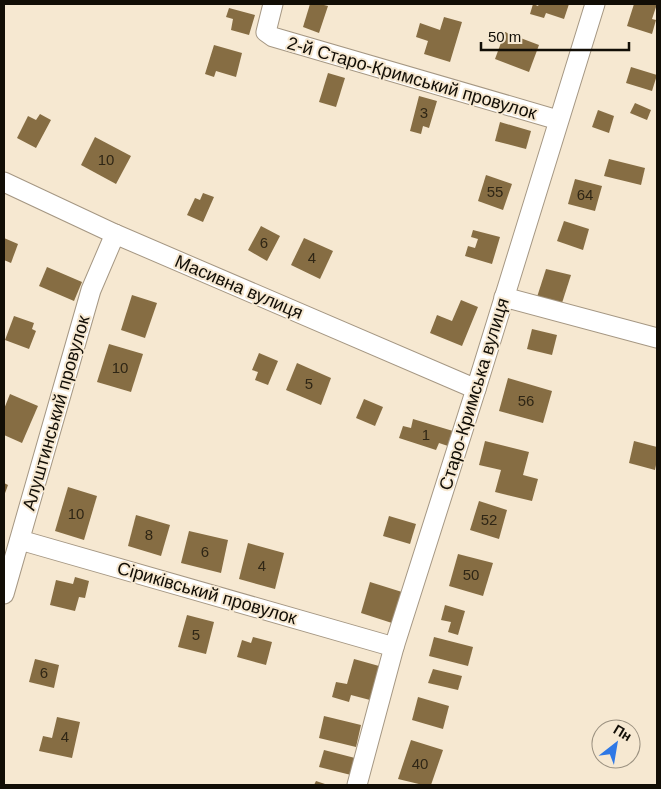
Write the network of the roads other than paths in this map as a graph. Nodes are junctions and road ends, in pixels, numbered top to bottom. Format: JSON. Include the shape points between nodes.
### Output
{"nodes":[{"id":1,"x":273,"y":4,"type":"edge"},
{"id":2,"x":595,"y":4,"type":"edge"},
{"id":3,"x":558,"y":120,"type":"junction"},
{"id":4,"x":4,"y":182,"type":"edge"},
{"id":5,"x":115,"y":234,"type":"junction"},
{"id":6,"x":504,"y":297,"type":"junction"},
{"id":7,"x":657,"y":338,"type":"edge"},
{"id":8,"x":476,"y":389,"type":"junction"},
{"id":9,"x":20,"y":540,"type":"junction"},
{"id":10,"x":4,"y":594,"type":"edge"},
{"id":11,"x":394,"y":647,"type":"junction"},
{"id":12,"x":357,"y":785,"type":"edge"}],
"edges":[{"from":1,"to":3,"type":"street","name":"2-й Старо-Кримський провулок","via":[[266,32],[273,37]]},
{"from":2,"to":3,"type":"street","name":"Старо-Кримська вулиця"},
{"from":3,"to":6,"type":"street","name":"Старо-Кримська вулиця"},
{"from":4,"to":5,"type":"street","name":"Масивна вулиця"},
{"from":5,"to":8,"type":"street","name":"Масивна вулиця"},
{"from":5,"to":9,"type":"street","name":"Алуштинський провулок","via":[[91,290]]},
{"from":6,"to":7,"type":"street"},
{"from":6,"to":8,"type":"street","name":"Старо-Кримська вулиця"},
{"from":8,"to":11,"type":"street","name":"Старо-Кримська вулиця"},
{"from":9,"to":10,"type":"street","name":"Алуштинський провулок"},
{"from":9,"to":11,"type":"street","name":"Сіриківський провулок"},
{"from":11,"to":12,"type":"street","name":"Старо-Кримська вулиця"}]}
